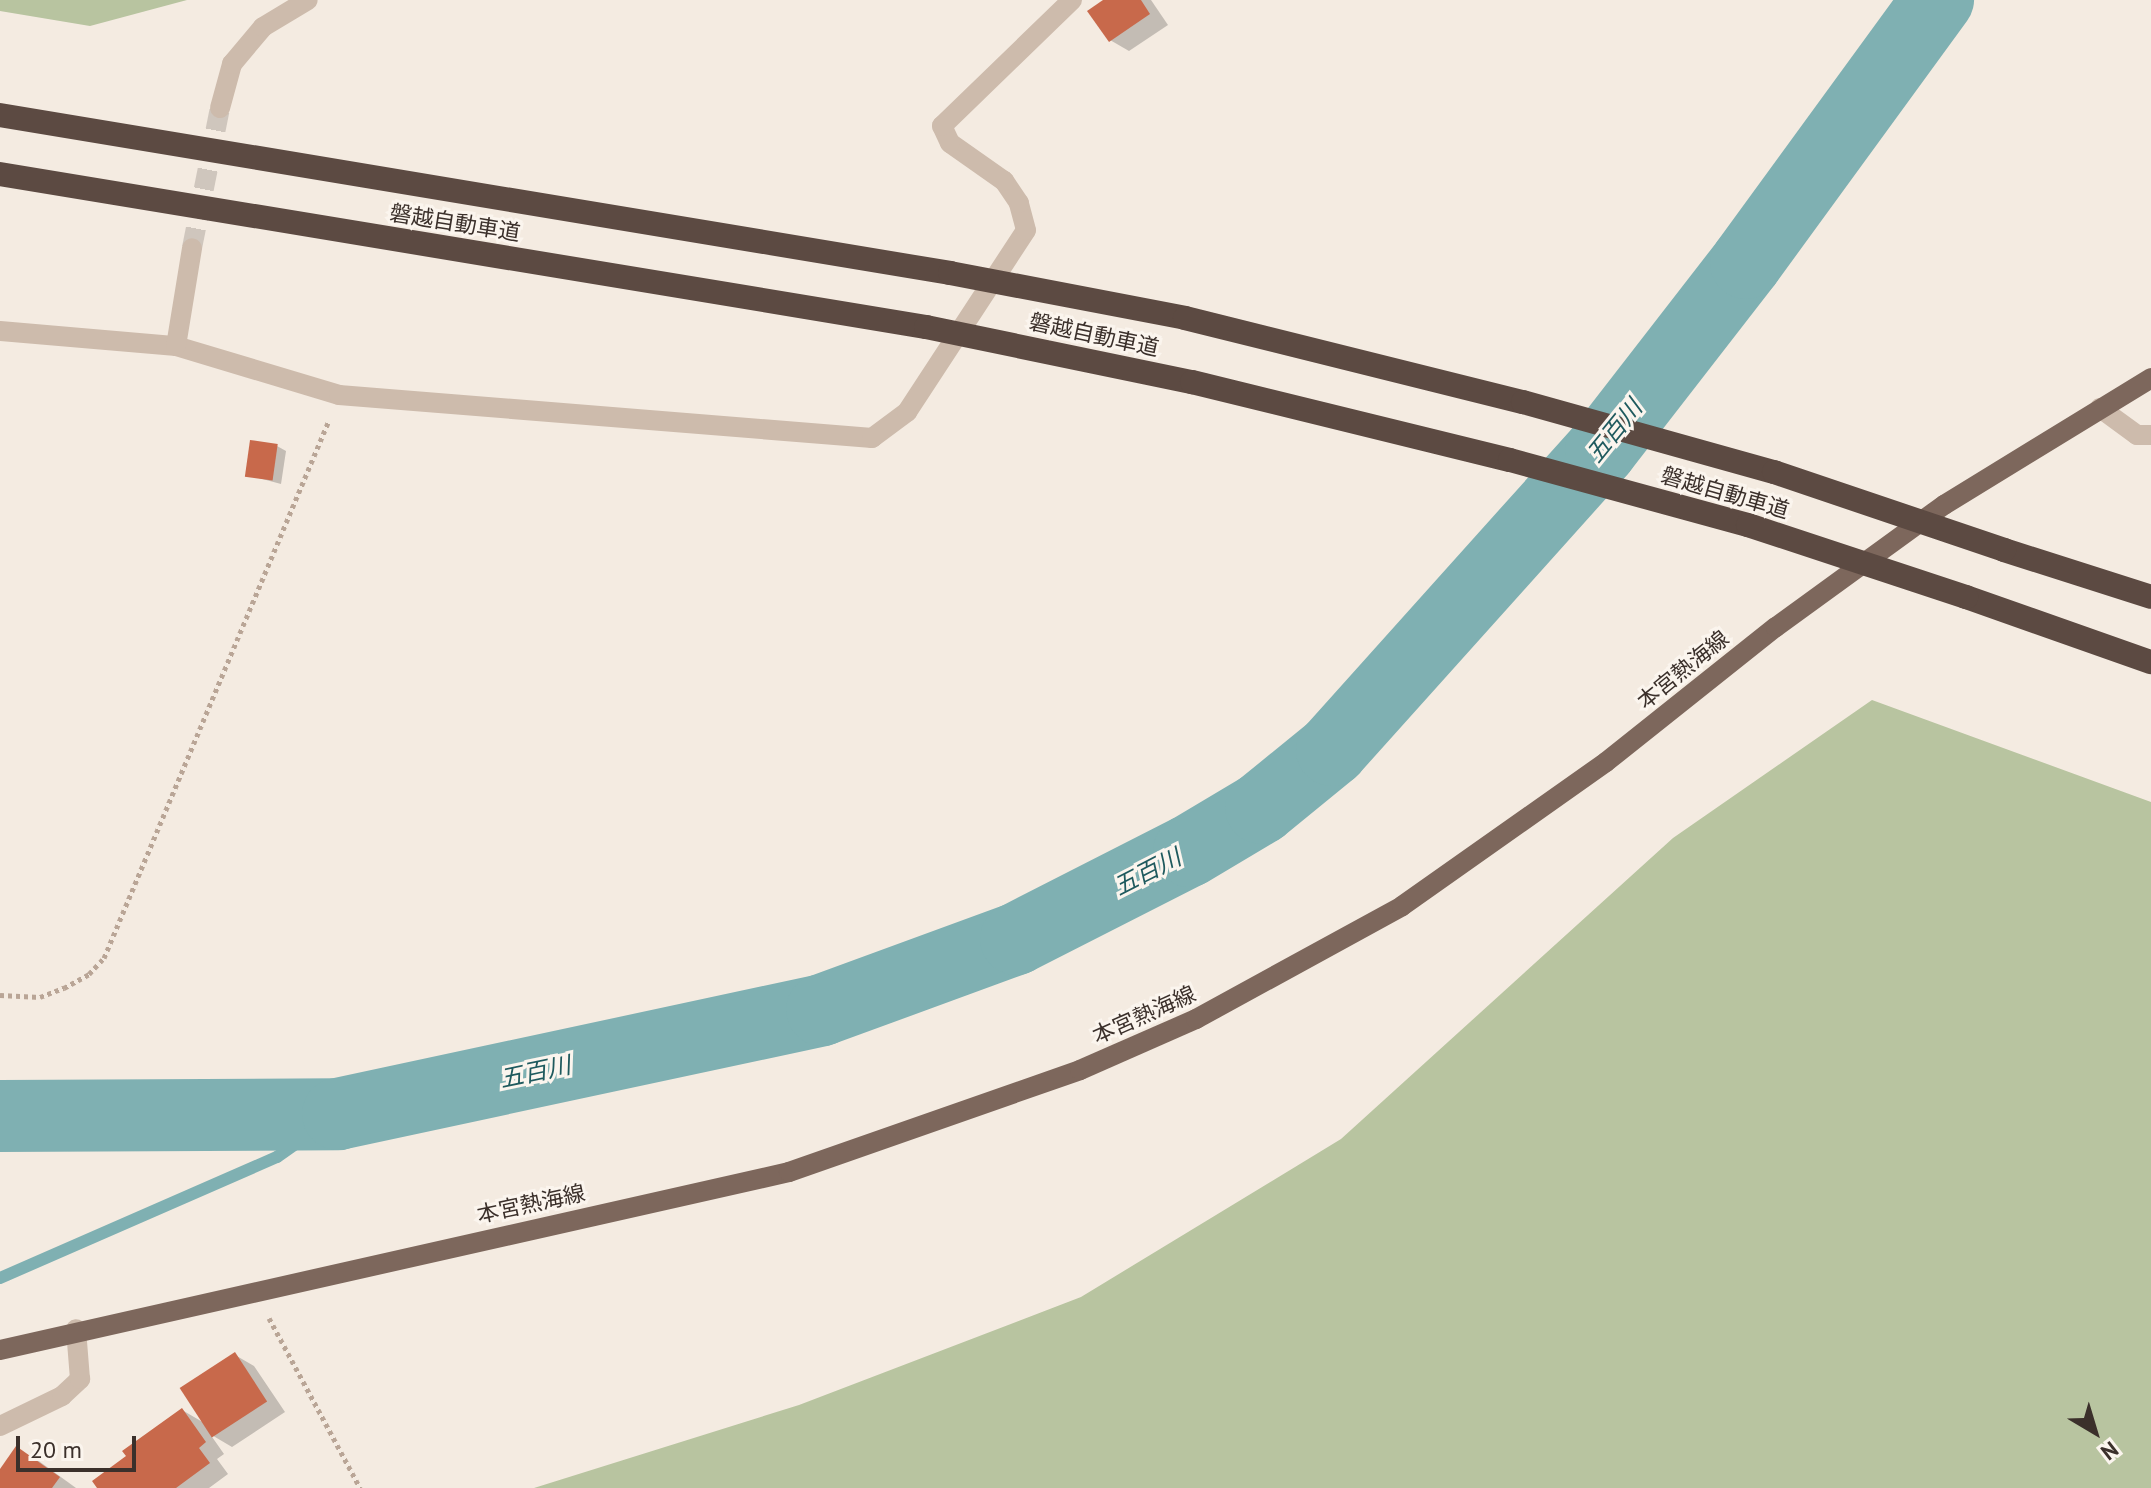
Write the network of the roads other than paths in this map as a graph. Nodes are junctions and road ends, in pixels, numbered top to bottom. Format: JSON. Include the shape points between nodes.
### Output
{"nodes":[{"id":1,"x":308,"y":0,"type":"edge"},
{"id":2,"x":1072,"y":0,"type":"edge"},
{"id":3,"x":220,"y":108,"type":"tunnel mouth"},
{"id":4,"x":0,"y":115,"type":"edge"},
{"id":5,"x":0,"y":174,"type":"edge"},
{"id":6,"x":192,"y":248,"type":"tunnel mouth"},
{"id":7,"x":0,"y":331,"type":"edge"},
{"id":8,"x":176,"y":346,"type":"junction"},
{"id":9,"x":2151,"y":378,"type":"edge"},
{"id":10,"x":2100,"y":408,"type":"junction"},
{"id":11,"x":2146,"y":438,"type":"edge"},
{"id":12,"x":2151,"y":597,"type":"edge"},
{"id":13,"x":2151,"y":662,"type":"edge"},
{"id":14,"x":76,"y":1329,"type":"junction"},
{"id":15,"x":0,"y":1350,"type":"edge"},
{"id":16,"x":0,"y":1426,"type":"edge"}],
"edges":[{"from":1,"to":3,"type":"street","via":[[263,27],[232,64]]},
{"from":2,"to":8,"type":"street","via":[[942,126],[950,143],[1004,181],[1019,203],[1026,230],[907,412],[872,438],[339,395]]},
{"from":4,"to":12,"type":"highway","name":"磐越自動車道","bridge":true,"via":[[950,273],[1185,318],[1523,402],[1774,472]]},
{"from":5,"to":13,"type":"highway","name":"磐越自動車道","bridge":true,"via":[[926,327],[1192,382],[1748,525]]},
{"from":6,"to":8,"type":"street"},
{"from":7,"to":8,"type":"street"},
{"from":9,"to":10,"type":"main road","name":"本宮熱海線"},
{"from":10,"to":11,"type":"street"},
{"from":10,"to":14,"type":"main road","name":"本宮熱海線","via":[[1944,505],[1776,627],[1606,762],[1402,906],[1196,1019],[1080,1070],[789,1172]]},
{"from":14,"to":15,"type":"main road","name":"本宮熱海線"},
{"from":14,"to":16,"type":"street","via":[[80,1379],[62,1396]]}]}
